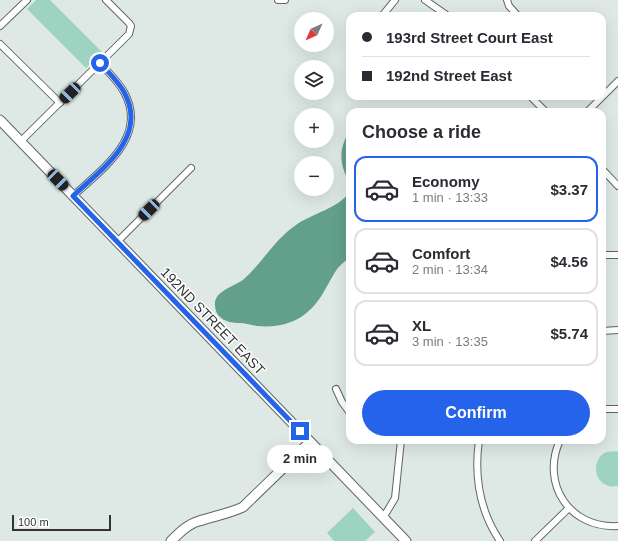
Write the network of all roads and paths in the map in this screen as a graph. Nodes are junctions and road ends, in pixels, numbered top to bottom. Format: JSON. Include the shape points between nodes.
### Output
{"nodes":[{"id":1,"x":27,"y":0,"type":"edge"},
{"id":2,"x":106,"y":0,"type":"edge"},
{"id":3,"x":395,"y":0,"type":"edge"},
{"id":4,"x":425,"y":0,"type":"edge"},
{"id":5,"x":507,"y":0,"type":"edge"},
{"id":6,"x":384,"y":12,"type":"edge"},
{"id":7,"x":442,"y":12,"type":"edge"},
{"id":8,"x":514,"y":12,"type":"edge"},
{"id":9,"x":0,"y":26,"type":"edge"},
{"id":10,"x":0,"y":44,"type":"edge"},
{"id":11,"x":100,"y":63,"type":"junction"},
{"id":12,"x":618,"y":81,"type":"edge"},
{"id":13,"x":606,"y":91,"type":"edge"},
{"id":14,"x":534,"y":100,"type":"edge"},
{"id":15,"x":596,"y":100,"type":"edge"},
{"id":16,"x":60,"y":103,"type":"junction"},
{"id":17,"x":542,"y":108,"type":"edge"},
{"id":18,"x":590,"y":108,"type":"edge"},
{"id":19,"x":0,"y":120,"type":"edge"},
{"id":20,"x":21,"y":141,"type":"junction"},
{"id":21,"x":191,"y":168,"type":"dead end"},
{"id":22,"x":606,"y":173,"type":"edge"},
{"id":23,"x":618,"y":186,"type":"edge"},
{"id":24,"x":73,"y":196,"type":"junction"},
{"id":25,"x":117,"y":242,"type":"junction"},
{"id":26,"x":606,"y":255,"type":"edge"},
{"id":27,"x":618,"y":255,"type":"edge"},
{"id":28,"x":618,"y":330,"type":"edge"},
{"id":29,"x":606,"y":331,"type":"edge"},
{"id":30,"x":336,"y":389,"type":"dead end"},
{"id":31,"x":346,"y":408,"type":"edge"},
{"id":32,"x":606,"y":409,"type":"edge"},
{"id":33,"x":618,"y":409,"type":"edge"},
{"id":34,"x":310,"y":442,"type":"junction"},
{"id":35,"x":399,"y":444,"type":"edge"},
{"id":36,"x":479,"y":444,"type":"edge"},
{"id":37,"x":558,"y":444,"type":"edge"},
{"id":38,"x":569,"y":508,"type":"junction"},
{"id":39,"x":383,"y":518,"type":"junction"},
{"id":40,"x":618,"y":526,"type":"edge"},
{"id":41,"x":171,"y":541,"type":"edge"},
{"id":42,"x":406,"y":541,"type":"edge"},
{"id":43,"x":500,"y":541,"type":"edge"},
{"id":44,"x":535,"y":541,"type":"edge"}],
"edges":[{"from":1,"to":9,"type":"street"},
{"from":2,"to":11,"type":"street","via":[[129,23],[131,30]]},
{"from":3,"to":6,"type":"street"},
{"from":4,"to":7,"type":"street"},
{"from":5,"to":8,"type":"street"},
{"from":10,"to":16,"type":"street"},
{"from":11,"to":16,"type":"street"},
{"from":11,"to":24,"type":"street","via":[[124,92],[131,118],[129,134],[115,157]]},
{"from":12,"to":13,"type":"street"},
{"from":14,"to":17,"type":"street"},
{"from":15,"to":18,"type":"street"},
{"from":16,"to":20,"type":"street"},
{"from":19,"to":20,"type":"street","name":"192ND STREET EAST"},
{"from":20,"to":24,"type":"street","name":"192ND STREET EAST"},
{"from":21,"to":25,"type":"street"},
{"from":22,"to":23,"type":"street"},
{"from":24,"to":25,"type":"street","name":"192ND STREET EAST"},
{"from":25,"to":34,"type":"street","name":"192ND STREET EAST"},
{"from":26,"to":27,"type":"street"},
{"from":28,"to":29,"type":"street"},
{"from":30,"to":31,"type":"street"},
{"from":32,"to":33,"type":"street"},
{"from":34,"to":39,"type":"street","name":"192ND STREET EAST"},
{"from":34,"to":41,"type":"street","via":[[243,508],[198,521]]},
{"from":35,"to":39,"type":"street","via":[[395,498]]},
{"from":36,"to":43,"type":"street","via":[[478,488],[488,519]]},
{"from":37,"to":38,"type":"street","via":[[554,456],[553,475],[559,493]]},
{"from":38,"to":40,"type":"street","via":[[592,523]]},
{"from":38,"to":44,"type":"street"},
{"from":39,"to":42,"type":"street","name":"192ND STREET EAST"}]}
